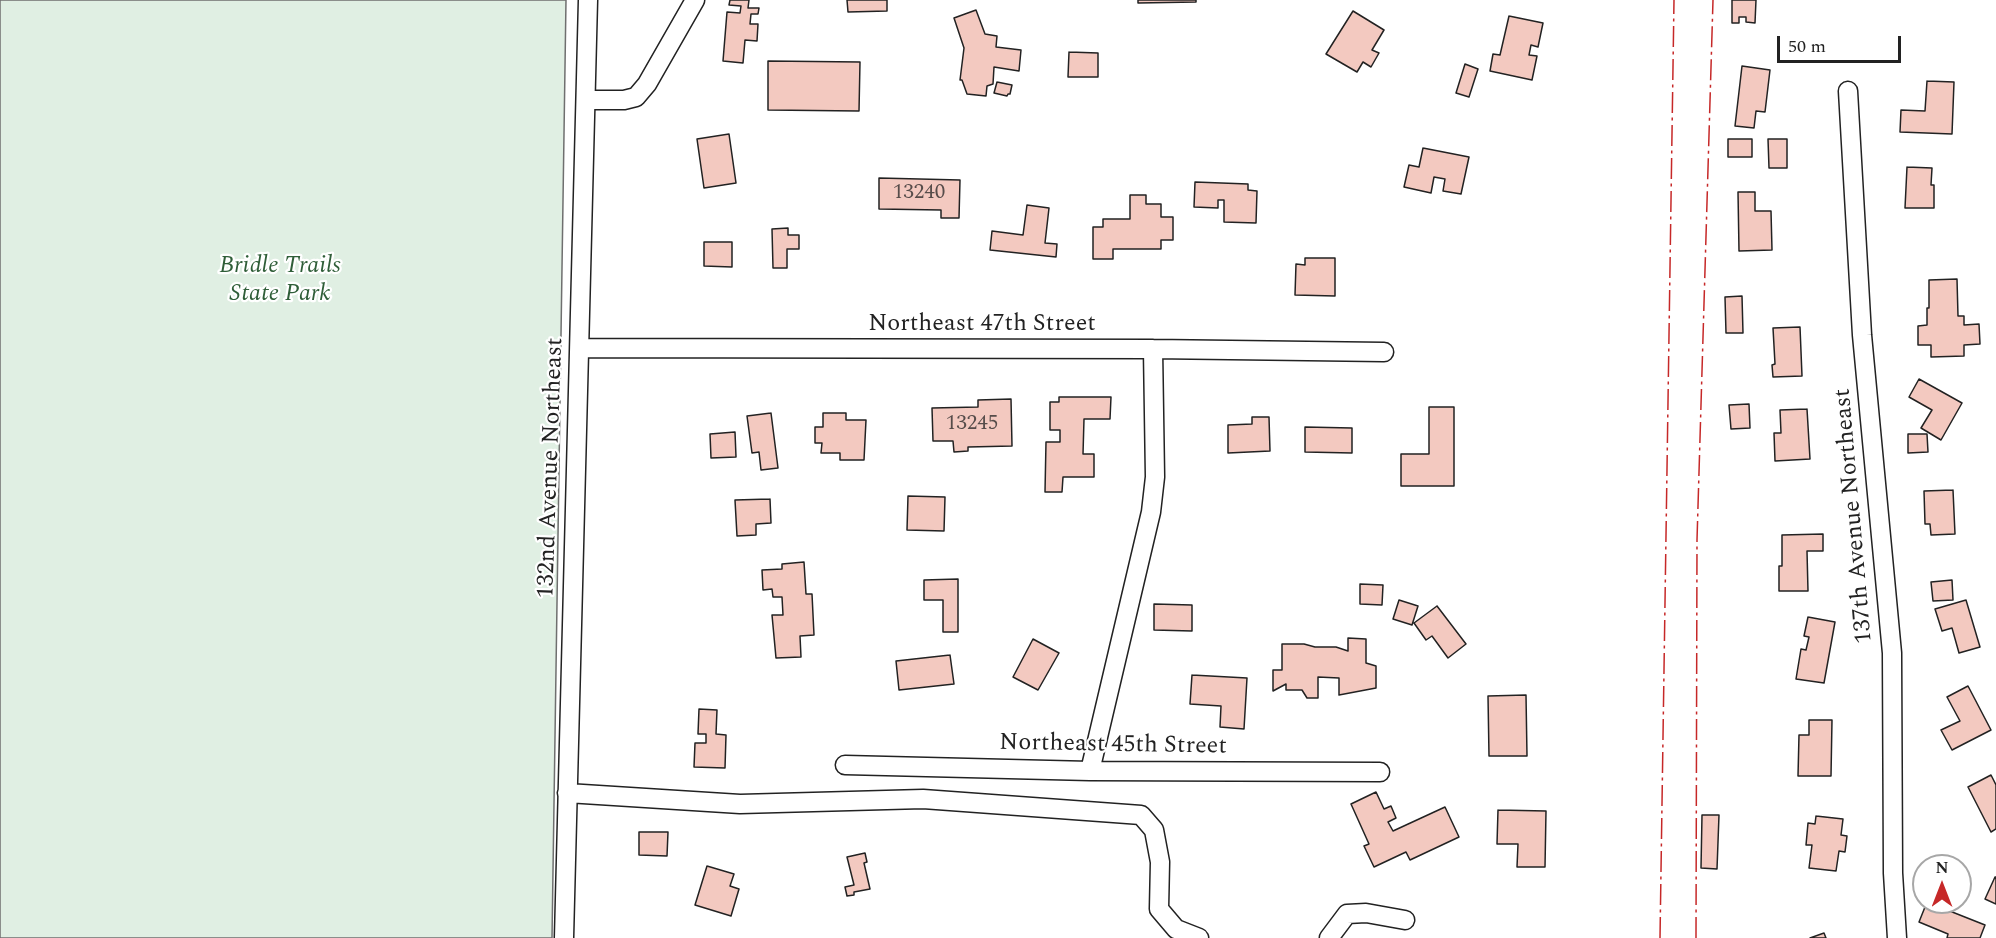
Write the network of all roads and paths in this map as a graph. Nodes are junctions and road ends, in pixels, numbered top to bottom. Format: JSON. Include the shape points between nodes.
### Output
{"nodes":[{"id":1,"x":588,"y":0,"type":"edge"},
{"id":2,"x":694,"y":0,"type":"edge"},
{"id":3,"x":1848,"y":91,"type":"dead end"},
{"id":4,"x":586,"y":100,"type":"junction"},
{"id":5,"x":580,"y":348,"type":"junction"},
{"id":6,"x":1153,"y":350,"type":"junction"},
{"id":7,"x":1384,"y":352,"type":"dead end"},
{"id":8,"x":845,"y":765,"type":"dead end"},
{"id":9,"x":1090,"y":771,"type":"junction"},
{"id":10,"x":1380,"y":772,"type":"dead end"},
{"id":11,"x":567,"y":793,"type":"junction"},
{"id":12,"x":1405,"y":920,"type":"dead end"},
{"id":13,"x":564,"y":938,"type":"edge"},
{"id":14,"x":1199,"y":938,"type":"edge"},
{"id":15,"x":1329,"y":938,"type":"edge"},
{"id":16,"x":1895,"y":938,"type":"edge"}],
"edges":[{"from":1,"to":4,"type":"street","name":"132nd Avenue Northeast"},
{"from":2,"to":4,"type":"street","via":[[636,97]]},
{"from":3,"to":16,"type":"street","name":"137th Avenue Northeast","via":[[1862,335],[1892,653]]},
{"from":4,"to":5,"type":"street","name":"132nd Avenue Northeast"},
{"from":5,"to":6,"type":"street","name":"Northeast 47th Street"},
{"from":5,"to":11,"type":"street","name":"132nd Avenue Northeast"},
{"from":6,"to":7,"type":"street","name":"Northeast 47th Street"},
{"from":6,"to":9,"type":"street","via":[[1155,477],[1151,512]]},
{"from":8,"to":9,"type":"street","name":"Northeast 45th Street"},
{"from":9,"to":10,"type":"street","name":"Northeast 45th Street"},
{"from":11,"to":13,"type":"street","name":"132nd Avenue Northeast"},
{"from":11,"to":14,"type":"street","via":[[740,804],[923,799],[1140,815],[1154,830],[1160,862],[1159,909],[1176,929]]},
{"from":12,"to":15,"type":"street","via":[[1347,914]]}]}
